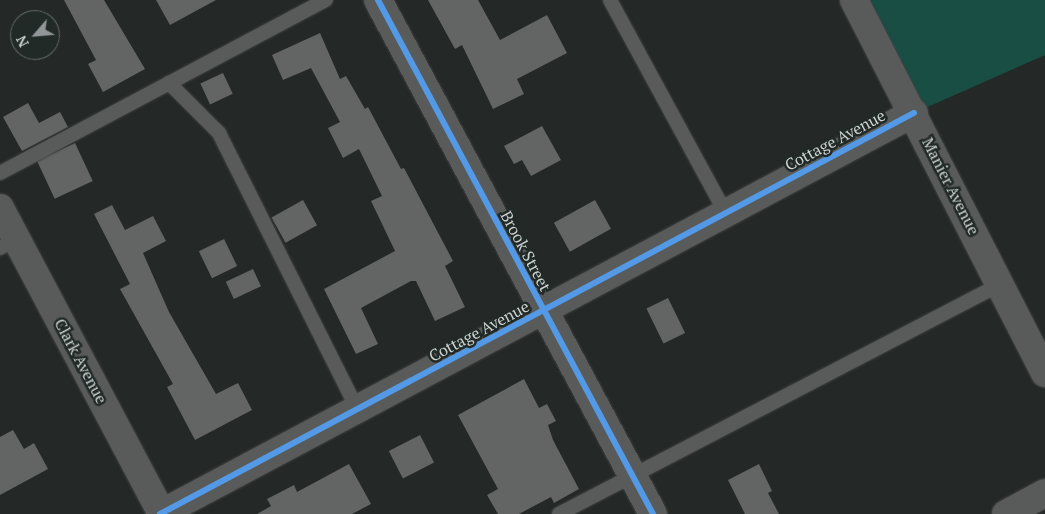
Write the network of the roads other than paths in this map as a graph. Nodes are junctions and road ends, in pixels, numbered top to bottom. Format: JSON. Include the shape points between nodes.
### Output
{"nodes":[{"id":1,"x":326,"y":0,"type":"edge"},
{"id":2,"x":378,"y":0,"type":"edge"},
{"id":3,"x":610,"y":0,"type":"edge"},
{"id":4,"x":854,"y":0,"type":"edge"},
{"id":5,"x":169,"y":83,"type":"junction"},
{"id":6,"x":914,"y":113,"type":"junction"},
{"id":7,"x":0,"y":172,"type":"edge"},
{"id":8,"x":0,"y":208,"type":"edge"},
{"id":9,"x":726,"y":214,"type":"junction"},
{"id":10,"x":8,"y":244,"type":"edge"},
{"id":11,"x":1001,"y":284,"type":"junction"},
{"id":12,"x":543,"y":312,"type":"junction"},
{"id":13,"x":1045,"y":373,"type":"edge"},
{"id":14,"x":358,"y":410,"type":"junction"},
{"id":15,"x":632,"y":476,"type":"junction"},
{"id":16,"x":1045,"y":493,"type":"edge"},
{"id":17,"x":161,"y":514,"type":"edge"},
{"id":18,"x":559,"y":514,"type":"edge"},
{"id":19,"x":653,"y":514,"type":"edge"},
{"id":20,"x":1006,"y":514,"type":"edge"}],
"edges":[{"from":1,"to":5,"type":"lane"},
{"from":2,"to":12,"type":"street","name":"Brook Street"},
{"from":3,"to":9,"type":"lane"},
{"from":4,"to":6,"type":"street","name":"Manier Avenue"},
{"from":5,"to":7,"type":"lane"},
{"from":5,"to":14,"type":"lane","via":[[219,133]]},
{"from":6,"to":9,"type":"street","name":"Cottage Avenue"},
{"from":6,"to":11,"type":"street","name":"Manier Avenue"},
{"from":8,"to":10,"type":"street","name":"Clark Avenue"},
{"from":9,"to":12,"type":"street","name":"Cottage Avenue"},
{"from":10,"to":17,"type":"street","name":"Clark Avenue"},
{"from":11,"to":13,"type":"street","name":"Manier Avenue"},
{"from":11,"to":15,"type":"lane"},
{"from":12,"to":14,"type":"street","name":"Cottage Avenue"},
{"from":12,"to":15,"type":"street","name":"Brook Street"},
{"from":14,"to":17,"type":"street","name":"Cottage Avenue"},
{"from":15,"to":18,"type":"lane"},
{"from":15,"to":19,"type":"street","name":"Brook Street"},
{"from":16,"to":20,"type":"street"}]}
